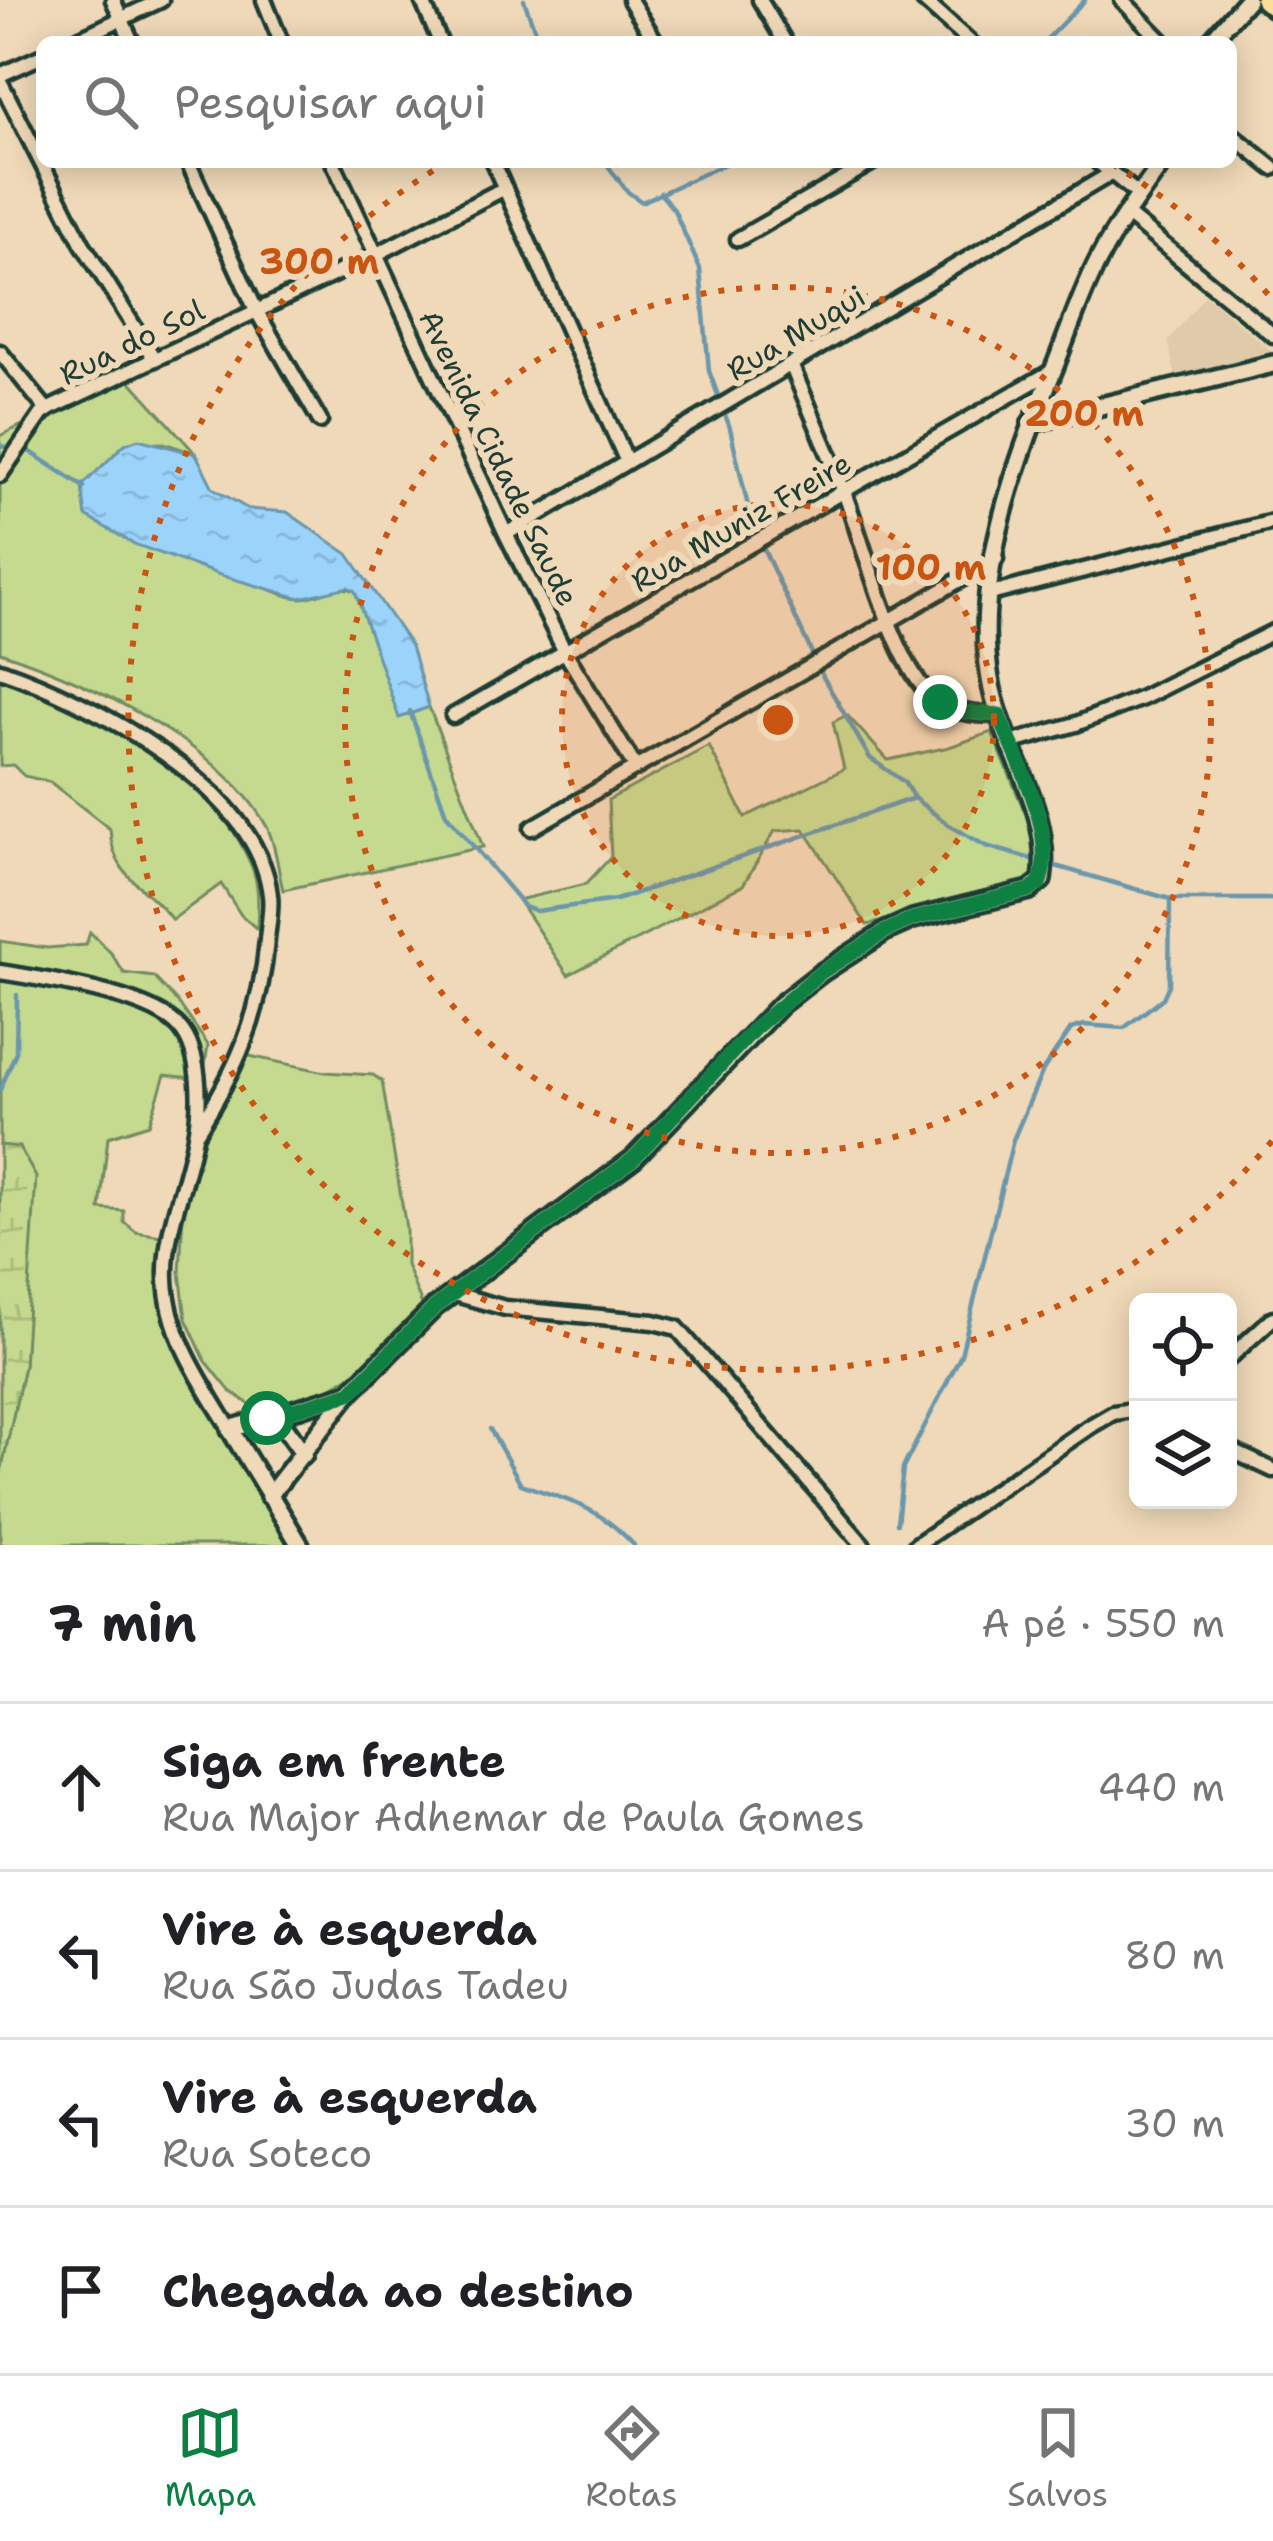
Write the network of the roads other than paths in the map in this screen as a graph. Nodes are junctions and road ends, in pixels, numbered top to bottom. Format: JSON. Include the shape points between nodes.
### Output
{"nodes":[{"id":1,"x":113,"y":0,"type":"edge"},
{"id":2,"x":161,"y":0,"type":"edge"},
{"id":3,"x":259,"y":0,"type":"edge"},
{"id":4,"x":422,"y":0,"type":"edge"},
{"id":5,"x":630,"y":0,"type":"edge"},
{"id":6,"x":760,"y":0,"type":"edge"},
{"id":7,"x":923,"y":0,"type":"edge"},
{"id":8,"x":1122,"y":0,"type":"edge"},
{"id":9,"x":1247,"y":0,"type":"edge"},
{"id":10,"x":1265,"y":0,"type":"edge"},
{"id":11,"x":1273,"y":6,"type":"edge"},
{"id":12,"x":122,"y":20,"type":"junction"},
{"id":13,"x":86,"y":36,"type":"edge"},
{"id":14,"x":129,"y":36,"type":"edge"},
{"id":15,"x":278,"y":36,"type":"edge"},
{"id":16,"x":437,"y":36,"type":"edge"},
{"id":17,"x":652,"y":36,"type":"edge"},
{"id":18,"x":781,"y":36,"type":"edge"},
{"id":19,"x":963,"y":36,"type":"edge"},
{"id":20,"x":1156,"y":36,"type":"edge"},
{"id":21,"x":1215,"y":36,"type":"edge"},
{"id":22,"x":36,"y":59,"type":"edge"},
{"id":23,"x":0,"y":78,"type":"edge"},
{"id":24,"x":1237,"y":139,"type":"edge"},
{"id":25,"x":36,"y":150,"type":"edge"},
{"id":26,"x":45,"y":168,"type":"edge"},
{"id":27,"x":191,"y":168,"type":"edge"},
{"id":28,"x":336,"y":168,"type":"edge"},
{"id":29,"x":497,"y":168,"type":"edge"},
{"id":30,"x":862,"y":168,"type":"edge"},
{"id":31,"x":1104,"y":168,"type":"edge"},
{"id":32,"x":1159,"y":168,"type":"edge"},
{"id":33,"x":1273,"y":168,"type":"edge"},
{"id":34,"x":1110,"y":174,"type":"junction"},
{"id":35,"x":505,"y":188,"type":"junction"},
{"id":36,"x":1139,"y":195,"type":"junction"},
{"id":37,"x":1126,"y":214,"type":"junction"},
{"id":38,"x":738,"y":239,"type":"dead end"},
{"id":39,"x":375,"y":255,"type":"junction"},
{"id":40,"x":256,"y":310,"type":"junction"},
{"id":41,"x":1273,"y":335,"type":"edge"},
{"id":42,"x":0,"y":352,"type":"edge"},
{"id":43,"x":153,"y":357,"type":"junction"},
{"id":44,"x":790,"y":364,"type":"junction"},
{"id":45,"x":1273,"y":364,"type":"edge"},
{"id":46,"x":1054,"y":370,"type":"junction"},
{"id":47,"x":47,"y":410,"type":"junction"},
{"id":48,"x":320,"y":421,"type":"dead end"},
{"id":49,"x":1031,"y":423,"type":"junction"},
{"id":50,"x":627,"y":462,"type":"junction"},
{"id":51,"x":0,"y":476,"type":"edge"},
{"id":52,"x":844,"y":491,"type":"junction"},
{"id":53,"x":1273,"y":522,"type":"edge"},
{"id":54,"x":506,"y":534,"type":"junction"},
{"id":55,"x":996,"y":559,"type":"junction"},
{"id":56,"x":990,"y":595,"type":"junction"},
{"id":57,"x":890,"y":621,"type":"junction"},
{"id":58,"x":1273,"y":632,"type":"edge"},
{"id":59,"x":566,"y":652,"type":"junction"},
{"id":60,"x":0,"y":670,"type":"edge"},
{"id":61,"x":999,"y":715,"type":"junction"},
{"id":62,"x":453,"y":716,"type":"dead end"},
{"id":63,"x":1010,"y":743,"type":"junction"},
{"id":64,"x":636,"y":768,"type":"junction"},
{"id":65,"x":532,"y":828,"type":"dead end"},
{"id":66,"x":0,"y":973,"type":"edge"},
{"id":67,"x":195,"y":1135,"type":"junction"},
{"id":68,"x":455,"y":1294,"type":"junction"},
{"id":69,"x":1273,"y":1318,"type":"edge"},
{"id":70,"x":1237,"y":1351,"type":"edge"},
{"id":71,"x":350,"y":1393,"type":"junction"},
{"id":72,"x":1129,"y":1410,"type":"edge"},
{"id":73,"x":277,"y":1416,"type":"junction"},
{"id":74,"x":230,"y":1429,"type":"junction"},
{"id":75,"x":1237,"y":1453,"type":"edge"},
{"id":76,"x":304,"y":1454,"type":"junction"},
{"id":77,"x":1273,"y":1470,"type":"edge"},
{"id":78,"x":269,"y":1496,"type":"junction"},
{"id":79,"x":300,"y":1545,"type":"edge"},
{"id":80,"x":863,"y":1545,"type":"edge"},
{"id":81,"x":916,"y":1545,"type":"edge"}],
"edges":[{"from":1,"to":12,"type":"street"},
{"from":2,"to":12,"type":"street"},
{"from":3,"to":15,"type":"street"},
{"from":4,"to":16,"type":"street"},
{"from":5,"to":17,"type":"street"},
{"from":6,"to":18,"type":"street"},
{"from":7,"to":19,"type":"street"},
{"from":8,"to":20,"type":"street"},
{"from":9,"to":21,"type":"street"},
{"from":10,"to":11,"type":"main road"},
{"from":12,"to":13,"type":"street"},
{"from":12,"to":14,"type":"street"},
{"from":22,"to":23,"type":"street"},
{"from":23,"to":25,"type":"street"},
{"from":24,"to":33,"type":"street"},
{"from":26,"to":43,"type":"street"},
{"from":27,"to":40,"type":"street"},
{"from":28,"to":39,"type":"street","name":"Avenida Cidade Saude"},
{"from":29,"to":35,"type":"street"},
{"from":30,"to":38,"type":"street"},
{"from":31,"to":34,"type":"street"},
{"from":32,"to":36,"type":"street"},
{"from":34,"to":36,"type":"street"},
{"from":34,"to":44,"type":"street","name":"Rua Muqui"},
{"from":35,"to":39,"type":"street","name":"Rua do Sol"},
{"from":35,"to":50,"type":"street"},
{"from":36,"to":37,"type":"street"},
{"from":37,"to":41,"type":"street"},
{"from":37,"to":46,"type":"street","via":[[1087,283]]},
{"from":39,"to":40,"type":"street","name":"Rua do Sol"},
{"from":39,"to":54,"type":"street","name":"Avenida Cidade Saude"},
{"from":40,"to":43,"type":"street","name":"Rua do Sol"},
{"from":40,"to":48,"type":"street"},
{"from":42,"to":47,"type":"street"},
{"from":43,"to":47,"type":"street","name":"Rua do Sol"},
{"from":44,"to":50,"type":"street","name":"Rua Muqui"},
{"from":44,"to":52,"type":"street"},
{"from":45,"to":49,"type":"street"},
{"from":46,"to":49,"type":"street"},
{"from":46,"to":52,"type":"street","name":"Rua Muniz Freire"},
{"from":47,"to":51,"type":"street","name":"Rua do Sol"},
{"from":49,"to":55,"type":"street"},
{"from":50,"to":54,"type":"street","name":"Rua Muqui"},
{"from":52,"to":57,"type":"street"},
{"from":52,"to":59,"type":"street","name":"Rua Muniz Freire"},
{"from":53,"to":56,"type":"street"},
{"from":54,"to":59,"type":"street","name":"Avenida Cidade Saude"},
{"from":55,"to":56,"type":"street"},
{"from":55,"to":57,"type":"street"},
{"from":56,"to":61,"type":"street","via":[[986,643]]},
{"from":57,"to":61,"type":"street","via":[[929,694],[963,712]]},
{"from":57,"to":64,"type":"street"},
{"from":58,"to":63,"type":"street","via":[[1142,698]]},
{"from":59,"to":62,"type":"street","name":"Rua Muniz Freire"},
{"from":59,"to":64,"type":"street","name":"Avenida Cidade Saude"},
{"from":60,"to":67,"type":"street","via":[[122,726],[184,766],[237,821],[261,868],[270,896],[260,999],[223,1091]]},
{"from":61,"to":63,"type":"street"},
{"from":63,"to":68,"type":"street","via":[[1040,828],[1042,880],[1030,890],[913,919],[820,973],[755,1028],[634,1158]]},
{"from":64,"to":65,"type":"street"},
{"from":66,"to":67,"type":"street","via":[[148,1007],[177,1024],[196,1064]]},
{"from":67,"to":74,"type":"street","via":[[173,1218],[169,1305]]},
{"from":68,"to":71,"type":"street"},
{"from":68,"to":80,"type":"street","via":[[505,1308],[677,1328]]},
{"from":69,"to":70,"type":"street"},
{"from":71,"to":73,"type":"street"},
{"from":71,"to":76,"type":"street"},
{"from":72,"to":81,"type":"street","via":[[1089,1427]]},
{"from":73,"to":74,"type":"street"},
{"from":73,"to":76,"type":"street"},
{"from":74,"to":78,"type":"street"},
{"from":75,"to":77,"type":"street"},
{"from":76,"to":78,"type":"street"},
{"from":78,"to":79,"type":"street"}]}
